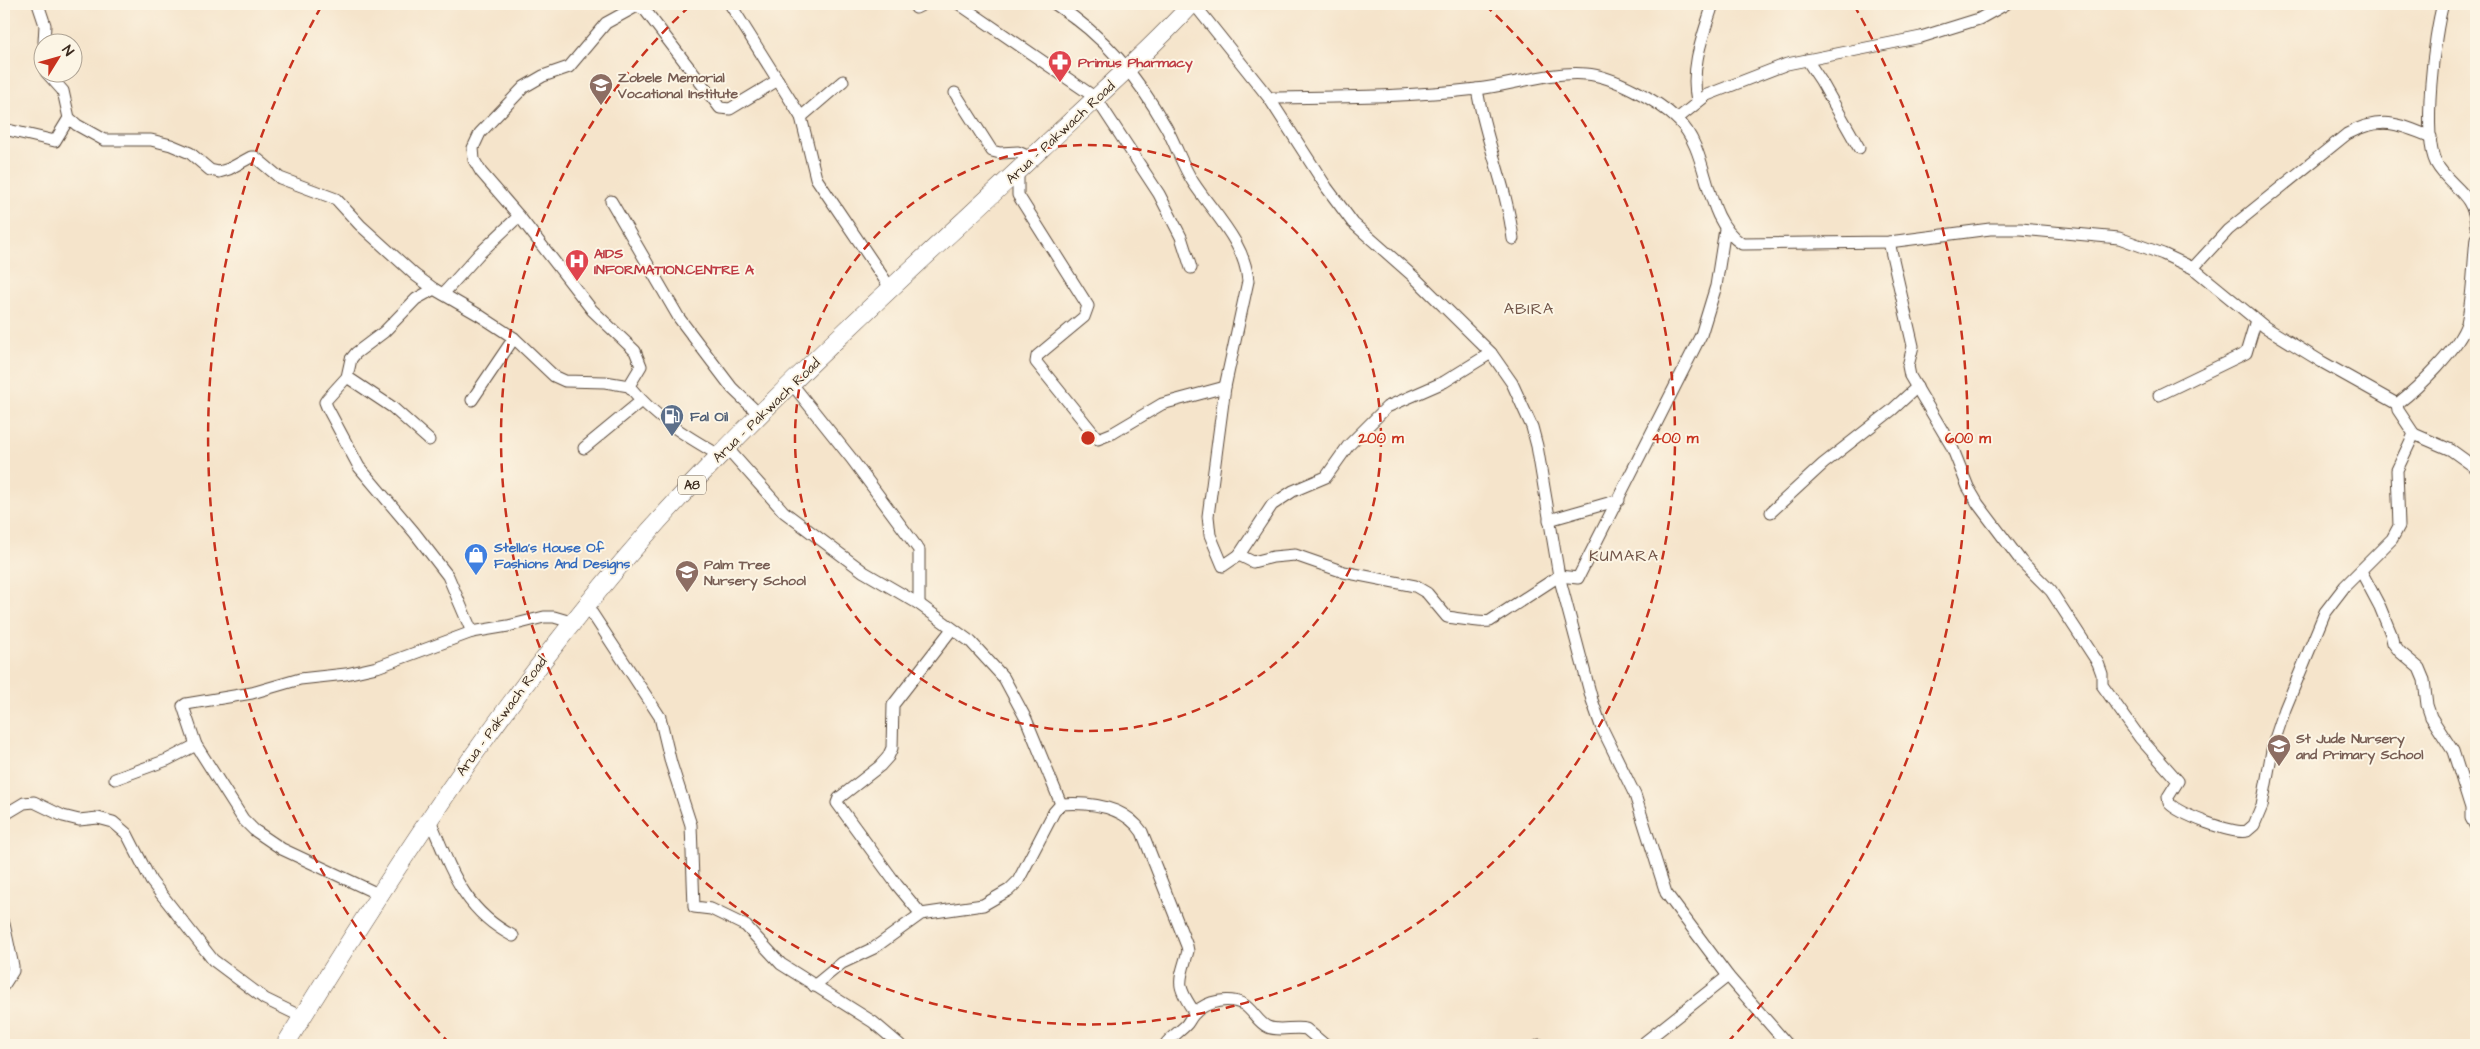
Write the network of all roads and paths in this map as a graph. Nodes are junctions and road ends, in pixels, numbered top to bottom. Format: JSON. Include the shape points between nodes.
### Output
{"nodes":[{"id":1,"x":38,"y":4,"type":"edge"},
{"id":2,"x":730,"y":4,"type":"edge"},
{"id":3,"x":959,"y":4,"type":"edge"},
{"id":4,"x":1054,"y":4,"type":"edge"},
{"id":5,"x":1193,"y":4,"type":"edge"},
{"id":6,"x":1713,"y":4,"type":"edge"},
{"id":7,"x":2006,"y":4,"type":"edge"},
{"id":8,"x":2443,"y":4,"type":"edge"},
{"id":9,"x":44,"y":32,"type":"edge"},
{"id":10,"x":1807,"y":60,"type":"junction"},
{"id":11,"x":1128,"y":67,"type":"junction"},
{"id":12,"x":778,"y":80,"type":"junction"},
{"id":13,"x":844,"y":81,"type":"dead end"},
{"id":14,"x":55,"y":82,"type":"edge"},
{"id":15,"x":1477,"y":89,"type":"junction"},
{"id":16,"x":955,"y":93,"type":"dead end"},
{"id":17,"x":1096,"y":98,"type":"junction"},
{"id":18,"x":1269,"y":98,"type":"junction"},
{"id":19,"x":1697,"y":101,"type":"junction"},
{"id":20,"x":801,"y":117,"type":"junction"},
{"id":21,"x":69,"y":118,"type":"junction"},
{"id":22,"x":1678,"y":119,"type":"junction"},
{"id":23,"x":4,"y":129,"type":"edge"},
{"id":24,"x":2430,"y":138,"type":"junction"},
{"id":25,"x":1859,"y":148,"type":"dead end"},
{"id":26,"x":1032,"y":158,"type":"junction"},
{"id":27,"x":1018,"y":171,"type":"junction"},
{"id":28,"x":611,"y":200,"type":"dead end"},
{"id":29,"x":519,"y":216,"type":"junction"},
{"id":30,"x":2476,"y":226,"type":"edge"},
{"id":31,"x":1725,"y":228,"type":"junction"},
{"id":32,"x":1513,"y":238,"type":"dead end"},
{"id":33,"x":2476,"y":238,"type":"edge"},
{"id":34,"x":1889,"y":242,"type":"junction"},
{"id":35,"x":1191,"y":268,"type":"dead end"},
{"id":36,"x":2193,"y":268,"type":"junction"},
{"id":37,"x":891,"y":289,"type":"junction"},
{"id":38,"x":438,"y":292,"type":"junction"},
{"id":39,"x":2468,"y":314,"type":"junction"},
{"id":40,"x":2256,"y":320,"type":"junction"},
{"id":41,"x":2476,"y":325,"type":"edge"},
{"id":42,"x":514,"y":338,"type":"junction"},
{"id":43,"x":1491,"y":353,"type":"junction"},
{"id":44,"x":348,"y":377,"type":"junction"},
{"id":45,"x":792,"y":384,"type":"junction"},
{"id":46,"x":629,"y":386,"type":"junction"},
{"id":47,"x":1225,"y":387,"type":"junction"},
{"id":48,"x":1917,"y":387,"type":"junction"},
{"id":49,"x":2159,"y":396,"type":"dead end"},
{"id":50,"x":472,"y":400,"type":"dead end"},
{"id":51,"x":641,"y":401,"type":"junction"},
{"id":52,"x":2397,"y":404,"type":"junction"},
{"id":53,"x":760,"y":415,"type":"junction"},
{"id":54,"x":2414,"y":434,"type":"junction"},
{"id":55,"x":429,"y":440,"type":"dead end"},
{"id":56,"x":584,"y":448,"type":"dead end"},
{"id":57,"x":723,"y":452,"type":"junction"},
{"id":58,"x":2476,"y":468,"type":"edge"},
{"id":59,"x":1619,"y":500,"type":"junction"},
{"id":60,"x":1771,"y":512,"type":"dead end"},
{"id":61,"x":1549,"y":520,"type":"junction"},
{"id":62,"x":1239,"y":555,"type":"junction"},
{"id":63,"x":2361,"y":572,"type":"junction"},
{"id":64,"x":1560,"y":576,"type":"junction"},
{"id":65,"x":586,"y":604,"type":"junction"},
{"id":66,"x":919,"y":604,"type":"junction"},
{"id":67,"x":571,"y":622,"type":"junction"},
{"id":68,"x":952,"y":629,"type":"junction"},
{"id":69,"x":472,"y":632,"type":"junction"},
{"id":70,"x":196,"y":745,"type":"junction"},
{"id":71,"x":115,"y":779,"type":"dead end"},
{"id":72,"x":1061,"y":804,"type":"junction"},
{"id":73,"x":4,"y":815,"type":"edge"},
{"id":74,"x":430,"y":820,"type":"junction"},
{"id":75,"x":2476,"y":827,"type":"edge"},
{"id":76,"x":378,"y":894,"type":"junction"},
{"id":77,"x":922,"y":914,"type":"junction"},
{"id":78,"x":4,"y":924,"type":"edge"},
{"id":79,"x":513,"y":936,"type":"dead end"},
{"id":80,"x":1728,"y":976,"type":"junction"},
{"id":81,"x":4,"y":985,"type":"edge"},
{"id":82,"x":814,"y":986,"type":"junction"},
{"id":83,"x":1195,"y":1013,"type":"junction"},
{"id":84,"x":302,"y":1017,"type":"junction"},
{"id":85,"x":285,"y":1045,"type":"edge"},
{"id":86,"x":900,"y":1045,"type":"edge"},
{"id":87,"x":1165,"y":1045,"type":"edge"},
{"id":88,"x":1325,"y":1045,"type":"edge"},
{"id":89,"x":1641,"y":1045,"type":"edge"},
{"id":90,"x":1788,"y":1045,"type":"edge"}],
"edges":[{"from":1,"to":9,"type":"street"},
{"from":2,"to":12,"type":"street"},
{"from":3,"to":17,"type":"street"},
{"from":4,"to":11,"type":"street","via":[[1095,35]]},
{"from":5,"to":11,"type":"main road","name":"Arua - Pakwach Road","number":"A8"},
{"from":5,"to":18,"type":"street"},
{"from":6,"to":19,"type":"street","via":[[1695,68]]},
{"from":7,"to":10,"type":"street","via":[[1979,19],[1921,37]]},
{"from":8,"to":24,"type":"street","via":[[2436,33],[2431,82]]},
{"from":10,"to":19,"type":"street","via":[[1778,68]]},
{"from":10,"to":25,"type":"street"},
{"from":11,"to":17,"type":"main road","name":"Arua - Pakwach Road","number":"A8"},
{"from":11,"to":47,"type":"street","via":[[1166,128],[1189,176],[1227,229],[1247,266],[1246,294]]},
{"from":12,"to":20,"type":"street"},
{"from":12,"to":29,"type":"street","via":[[734,108],[720,108],[645,10],[637,6],[628,9],[600,28],[569,67],[524,87],[480,133],[474,148],[474,160]]},
{"from":13,"to":20,"type":"street"},
{"from":14,"to":21,"type":"street","via":[[63,91]]},
{"from":15,"to":18,"type":"street","via":[[1377,97]]},
{"from":15,"to":22,"type":"street","via":[[1565,74],[1588,74],[1629,88]]},
{"from":15,"to":32,"type":"street","via":[[1482,119],[1505,194]]},
{"from":16,"to":26,"type":"street","via":[[992,151],[1018,152]]},
{"from":17,"to":26,"type":"main road","name":"Arua - Pakwach Road","number":"A8"},
{"from":17,"to":35,"type":"street","via":[[1159,194],[1181,237]]},
{"from":18,"to":43,"type":"street","via":[[1353,223],[1414,277]]},
{"from":19,"to":22,"type":"street"},
{"from":20,"to":37,"type":"street","via":[[816,178]]},
{"from":21,"to":23,"type":"street","via":[[54,141]]},
{"from":21,"to":38,"type":"street","via":[[104,140],[151,140],[179,148],[210,170],[219,172],[255,157],[280,178],[336,199],[360,225]]},
{"from":22,"to":31,"type":"street","via":[[1693,143]]},
{"from":24,"to":30,"type":"street","via":[[2435,160],[2467,197],[2474,210]]},
{"from":24,"to":36,"type":"street","via":[[2380,122],[2364,125],[2347,134],[2228,230]]},
{"from":26,"to":27,"type":"main road","name":"Arua - Pakwach Road","number":"A8"},
{"from":27,"to":37,"type":"main road","name":"Arua - Pakwach Road","number":"A8"},
{"from":27,"to":47,"type":"street","via":[[1018,195],[1088,306],[1084,318],[1037,356],[1036,361],[1098,439],[1162,404]]},
{"from":28,"to":53,"type":"street","via":[[679,318],[732,388]]},
{"from":29,"to":38,"type":"street"},
{"from":29,"to":46,"type":"street","via":[[592,310],[635,351],[641,366]]},
{"from":31,"to":34,"type":"street","via":[[1746,245]]},
{"from":31,"to":59,"type":"street","via":[[1716,286],[1701,335]]},
{"from":33,"to":39,"type":"street"},
{"from":34,"to":36,"type":"street","via":[[1990,229],[2098,235],[2137,244]]},
{"from":34,"to":48,"type":"street","via":[[1913,346],[1908,368]]},
{"from":36,"to":40,"type":"street"},
{"from":37,"to":45,"type":"main road","name":"Arua - Pakwach Road","number":"A8"},
{"from":38,"to":42,"type":"street"},
{"from":38,"to":44,"type":"street","via":[[416,299],[384,332],[356,353],[351,359]]},
{"from":39,"to":41,"type":"street"},
{"from":39,"to":52,"type":"street","via":[[2460,338],[2415,390]]},
{"from":40,"to":49,"type":"street","via":[[2245,353]]},
{"from":40,"to":52,"type":"street"},
{"from":42,"to":46,"type":"street","via":[[560,379]]},
{"from":42,"to":50,"type":"street"},
{"from":43,"to":61,"type":"street","via":[[1512,383],[1532,427]]},
{"from":43,"to":62,"type":"street","via":[[1444,382],[1387,407],[1348,446],[1326,477],[1293,491],[1272,505]]},
{"from":44,"to":55,"type":"street","via":[[392,408]]},
{"from":44,"to":69,"type":"street","via":[[327,399],[327,407],[359,468],[448,576]]},
{"from":45,"to":53,"type":"main road","name":"Arua - Pakwach Road","number":"A8"},
{"from":45,"to":66,"type":"street","via":[[852,458],[918,550]]},
{"from":46,"to":51,"type":"street"},
{"from":47,"to":62,"type":"street","via":[[1208,525],[1224,566]]},
{"from":48,"to":60,"type":"street","via":[[1823,464]]},
{"from":48,"to":63,"type":"street","via":[[1952,447],[1978,504],[2022,561],[2051,591],[2098,663],[2102,685],[2140,738],[2178,781],[2168,797],[2170,803],[2211,823],[2242,832],[2254,825],[2262,806],[2282,718],[2307,654],[2334,598]]},
{"from":51,"to":56,"type":"street"},
{"from":51,"to":57,"type":"street","via":[[676,430]]},
{"from":52,"to":54,"type":"street"},
{"from":53,"to":57,"type":"main road","name":"Arua - Pakwach Road","number":"A8"},
{"from":54,"to":58,"type":"street","via":[[2451,450]]},
{"from":54,"to":63,"type":"street","via":[[2397,470],[2399,526],[2392,539]]},
{"from":57,"to":65,"type":"main road","name":"Arua - Pakwach Road","number":"A8"},
{"from":57,"to":66,"type":"street","via":[[784,512],[864,572]]},
{"from":59,"to":61,"type":"street"},
{"from":59,"to":64,"type":"street","via":[[1579,576]]},
{"from":61,"to":64,"type":"street"},
{"from":62,"to":64,"type":"street","via":[[1253,562],[1283,555],[1303,556],[1344,572],[1415,586],[1427,593],[1446,616],[1480,622],[1490,621]]},
{"from":63,"to":75,"type":"street","via":[[2380,607],[2393,643],[2419,668],[2424,680],[2426,706],[2453,751]]},
{"from":64,"to":80,"type":"street","via":[[1596,713],[1634,795],[1666,893]]},
{"from":65,"to":67,"type":"main road","name":"Arua - Pakwach Road","number":"A8"},
{"from":65,"to":82,"type":"street","via":[[660,717],[691,825],[692,904],[711,909],[746,926],[781,964]]},
{"from":66,"to":68,"type":"street"},
{"from":67,"to":69,"type":"street","via":[[544,617]]},
{"from":67,"to":74,"type":"main road","name":"Arua - Pakwach Road","number":"A8","via":[[465,764]]},
{"from":68,"to":72,"type":"street","via":[[971,642],[1004,678],[1026,718]]},
{"from":68,"to":77,"type":"street","via":[[892,705],[894,736],[888,756],[837,803]]},
{"from":69,"to":70,"type":"street","via":[[377,667],[300,680],[252,694],[186,704],[183,709]]},
{"from":70,"to":71,"type":"street","via":[[167,760]]},
{"from":70,"to":76,"type":"street","via":[[243,819],[254,830],[282,849]]},
{"from":72,"to":77,"type":"street","via":[[1018,881],[1009,890],[983,905]]},
{"from":72,"to":83,"type":"street","via":[[1115,808],[1142,832],[1187,946],[1179,985]]},
{"from":73,"to":84,"type":"street","via":[[24,803],[34,802],[79,820],[98,818],[113,822],[127,834],[152,881],[213,960],[265,999]]},
{"from":74,"to":76,"type":"main road","name":"Arua - Pakwach Road","number":"A8"},
{"from":74,"to":79,"type":"street","via":[[464,894],[487,921]]},
{"from":76,"to":84,"type":"main road","name":"Arua - Pakwach Road","number":"A8"},
{"from":77,"to":82,"type":"street","via":[[874,948],[842,963]]},
{"from":78,"to":81,"type":"street","via":[[13,966]]},
{"from":80,"to":89,"type":"street"},
{"from":80,"to":90,"type":"street"},
{"from":82,"to":86,"type":"street","via":[[873,1022]]},
{"from":83,"to":87,"type":"street"},
{"from":83,"to":88,"type":"street","via":[[1213,1003],[1235,1002],[1250,1009],[1270,1028],[1306,1029]]},
{"from":84,"to":85,"type":"main road","name":"Arua - Pakwach Road","number":"A8"}]}
